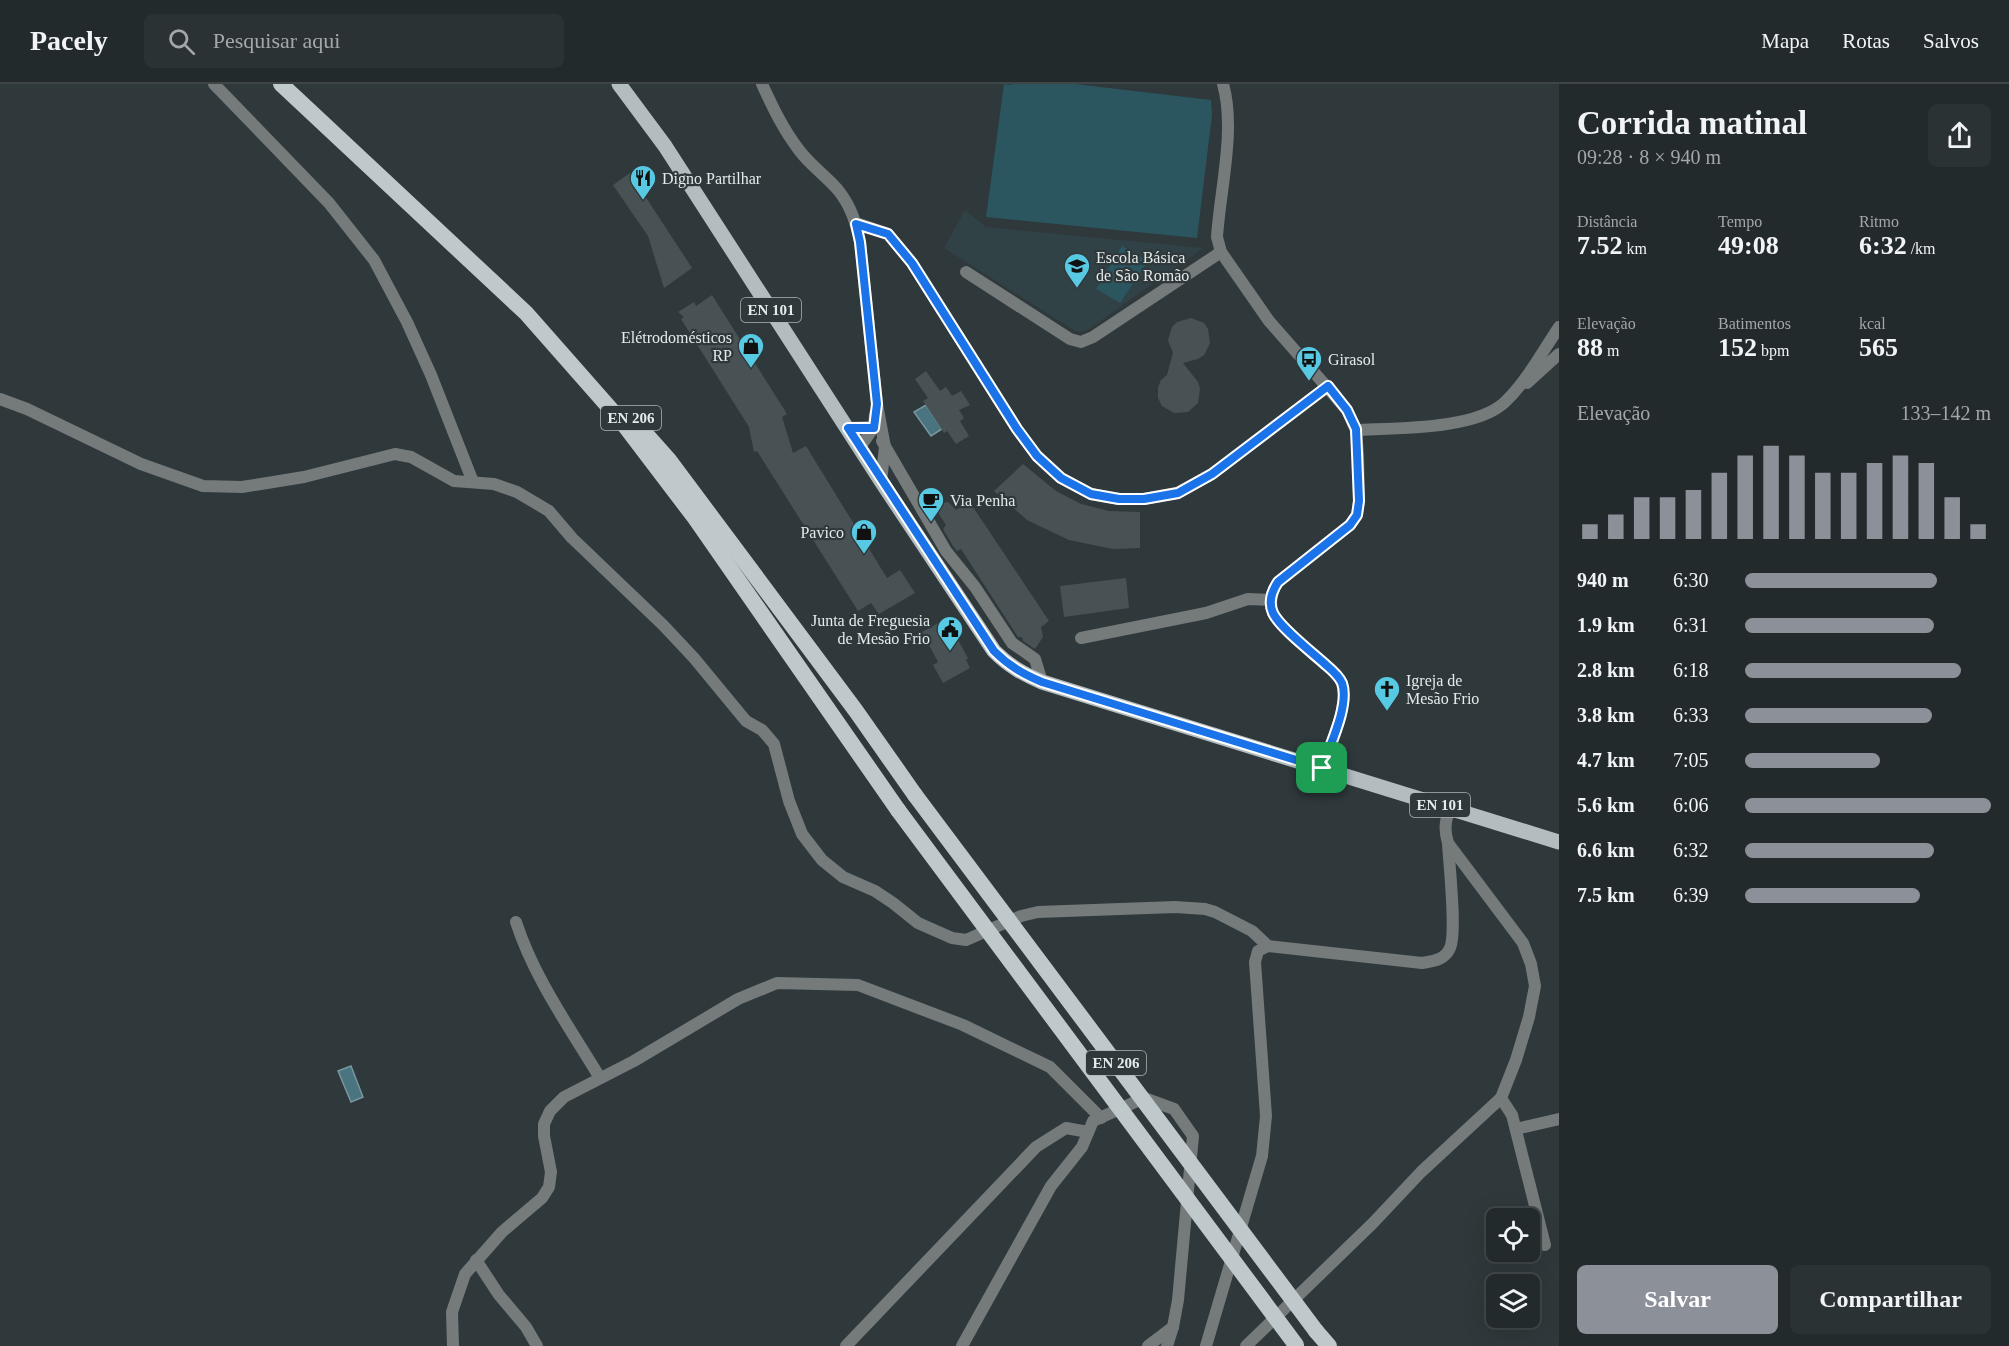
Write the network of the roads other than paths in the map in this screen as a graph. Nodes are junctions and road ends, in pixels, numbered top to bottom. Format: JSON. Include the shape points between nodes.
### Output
{"nodes":[{"id":1,"x":214,"y":84,"type":"edge"},
{"id":2,"x":281,"y":84,"type":"edge"},
{"id":3,"x":296,"y":84,"type":"edge"},
{"id":4,"x":619,"y":84,"type":"edge"},
{"id":5,"x":762,"y":84,"type":"edge"},
{"id":6,"x":1223,"y":84,"type":"edge"},
{"id":7,"x":856,"y":224,"type":"junction"},
{"id":8,"x":1221,"y":252,"type":"junction"},
{"id":9,"x":966,"y":272,"type":"dead end"},
{"id":10,"x":1559,"y":327,"type":"edge"},
{"id":11,"x":1559,"y":354,"type":"edge"},
{"id":12,"x":1328,"y":386,"type":"junction"},
{"id":13,"x":0,"y":399,"type":"edge"},
{"id":14,"x":1504,"y":403,"type":"junction"},
{"id":15,"x":877,"y":404,"type":"junction"},
{"id":16,"x":848,"y":428,"type":"junction"},
{"id":17,"x":874,"y":428,"type":"junction"},
{"id":18,"x":1356,"y":429,"type":"junction"},
{"id":19,"x":860,"y":447,"type":"junction"},
{"id":20,"x":885,"y":447,"type":"junction"},
{"id":21,"x":881,"y":481,"type":"junction"},
{"id":22,"x":473,"y":482,"type":"junction"},
{"id":23,"x":1271,"y":600,"type":"junction"},
{"id":24,"x":1081,"y":638,"type":"dead end"},
{"id":25,"x":1042,"y":682,"type":"junction"},
{"id":26,"x":1322,"y":768,"type":"junction"},
{"id":27,"x":1450,"y":808,"type":"junction"},
{"id":28,"x":1559,"y":842,"type":"edge"},
{"id":29,"x":1448,"y":843,"type":"junction"},
{"id":30,"x":516,"y":922,"type":"dead end"},
{"id":31,"x":1268,"y":946,"type":"junction"},
{"id":32,"x":600,"y":1078,"type":"junction"},
{"id":33,"x":1501,"y":1098,"type":"junction"},
{"id":34,"x":1101,"y":1118,"type":"junction"},
{"id":35,"x":1559,"y":1119,"type":"edge"},
{"id":36,"x":1516,"y":1129,"type":"junction"},
{"id":37,"x":1088,"y":1132,"type":"junction"},
{"id":38,"x":1545,"y":1245,"type":"dead end"},
{"id":39,"x":476,"y":1260,"type":"junction"},
{"id":40,"x":1173,"y":1327,"type":"junction"},
{"id":41,"x":453,"y":1346,"type":"edge"},
{"id":42,"x":537,"y":1346,"type":"edge"},
{"id":43,"x":846,"y":1346,"type":"edge"},
{"id":44,"x":962,"y":1346,"type":"edge"},
{"id":45,"x":1148,"y":1346,"type":"edge"},
{"id":46,"x":1167,"y":1346,"type":"edge"},
{"id":47,"x":1206,"y":1346,"type":"edge"},
{"id":48,"x":1246,"y":1346,"type":"edge"},
{"id":49,"x":1296,"y":1346,"type":"edge"},
{"id":50,"x":1329,"y":1346,"type":"edge"}],
"edges":[{"from":1,"to":22,"type":"street","via":[[329,203],[374,260],[431,375]]},
{"from":2,"to":49,"type":"highway","number":"EN 206","bridge":true,"via":[[526,313],[622,422],[695,518],[898,810]]},
{"from":3,"to":50,"type":"highway","number":"EN 206","bridge":true,"via":[[519,295],[669,460]]},
{"from":4,"to":16,"type":"main road","number":"EN 101","via":[[665,146]]},
{"from":5,"to":7,"type":"street","via":[[780,122],[801,152],[839,191]]},
{"from":6,"to":8,"type":"street","via":[[1228,107],[1217,237]]},
{"from":7,"to":12,"type":"street","via":[[888,234],[912,263],[1037,456],[1061,478],[1091,494],[1144,499],[1178,493],[1212,474]]},
{"from":7,"to":15,"type":"street"},
{"from":8,"to":9,"type":"street","via":[[1081,342],[1070,339]]},
{"from":8,"to":12,"type":"street","via":[[1269,321]]},
{"from":10,"to":14,"type":"street"},
{"from":11,"to":14,"type":"street"},
{"from":12,"to":18,"type":"street"},
{"from":13,"to":22,"type":"street","via":[[141,464],[203,486],[242,487],[304,477],[395,454],[411,457],[454,481]]},
{"from":14,"to":18,"type":"street","via":[[1478,418],[1448,424]]},
{"from":15,"to":17,"type":"street"},
{"from":15,"to":20,"type":"street"},
{"from":16,"to":17,"type":"street"},
{"from":16,"to":19,"type":"main road","number":"EN 101"},
{"from":17,"to":19,"type":"street"},
{"from":17,"to":20,"type":"street"},
{"from":18,"to":23,"type":"street","via":[[1357,515],[1350,525],[1278,582]]},
{"from":19,"to":21,"type":"main road","number":"EN 101"},
{"from":20,"to":21,"type":"street"},
{"from":20,"to":25,"type":"street","via":[[946,551],[975,586],[1012,643],[1035,659]]},
{"from":21,"to":25,"type":"main road","number":"EN 101","via":[[994,651],[1024,675]]},
{"from":22,"to":31,"type":"street","via":[[517,492],[549,511],[679,641],[746,721],[762,730],[774,744],[802,834],[822,860],[843,877],[875,891],[918,923],[966,940],[1038,912],[1175,907],[1215,912],[1252,931]]},
{"from":23,"to":24,"type":"street","via":[[1248,599],[1206,613]]},
{"from":23,"to":26,"type":"street","via":[[1281,624],[1342,683],[1344,703]]},
{"from":25,"to":26,"type":"main road","number":"EN 101"},
{"from":26,"to":27,"type":"main road","number":"EN 101"},
{"from":27,"to":28,"type":"main road","number":"EN 101"},
{"from":27,"to":29,"type":"street","via":[[1445,833]]},
{"from":29,"to":31,"type":"street","via":[[1453,933],[1450,949],[1440,960],[1422,963]]},
{"from":29,"to":33,"type":"street","via":[[1523,943],[1531,964],[1535,986],[1529,1017]]},
{"from":30,"to":32,"type":"street","via":[[550,994]]},
{"from":31,"to":47,"type":"street","via":[[1258,951],[1255,962],[1266,1116],[1262,1156]]},
{"from":32,"to":34,"type":"street","via":[[738,999],[777,983],[858,985],[963,1025],[1050,1067]]},
{"from":32,"to":39,"type":"street","via":[[564,1097],[550,1111],[544,1124],[551,1172],[549,1187]]},
{"from":33,"to":36,"type":"street"},
{"from":33,"to":48,"type":"street"},
{"from":34,"to":37,"type":"street","via":[[1093,1121]]},
{"from":34,"to":40,"type":"street","via":[[1144,1098],[1174,1109],[1193,1136]]},
{"from":35,"to":36,"type":"street"},
{"from":36,"to":38,"type":"street"},
{"from":37,"to":43,"type":"street","via":[[1066,1128],[1036,1147]]},
{"from":37,"to":44,"type":"street","via":[[1051,1186]]},
{"from":39,"to":41,"type":"street","via":[[465,1274],[452,1312]]},
{"from":39,"to":42,"type":"street"},
{"from":40,"to":45,"type":"street"},
{"from":40,"to":46,"type":"street"}]}
